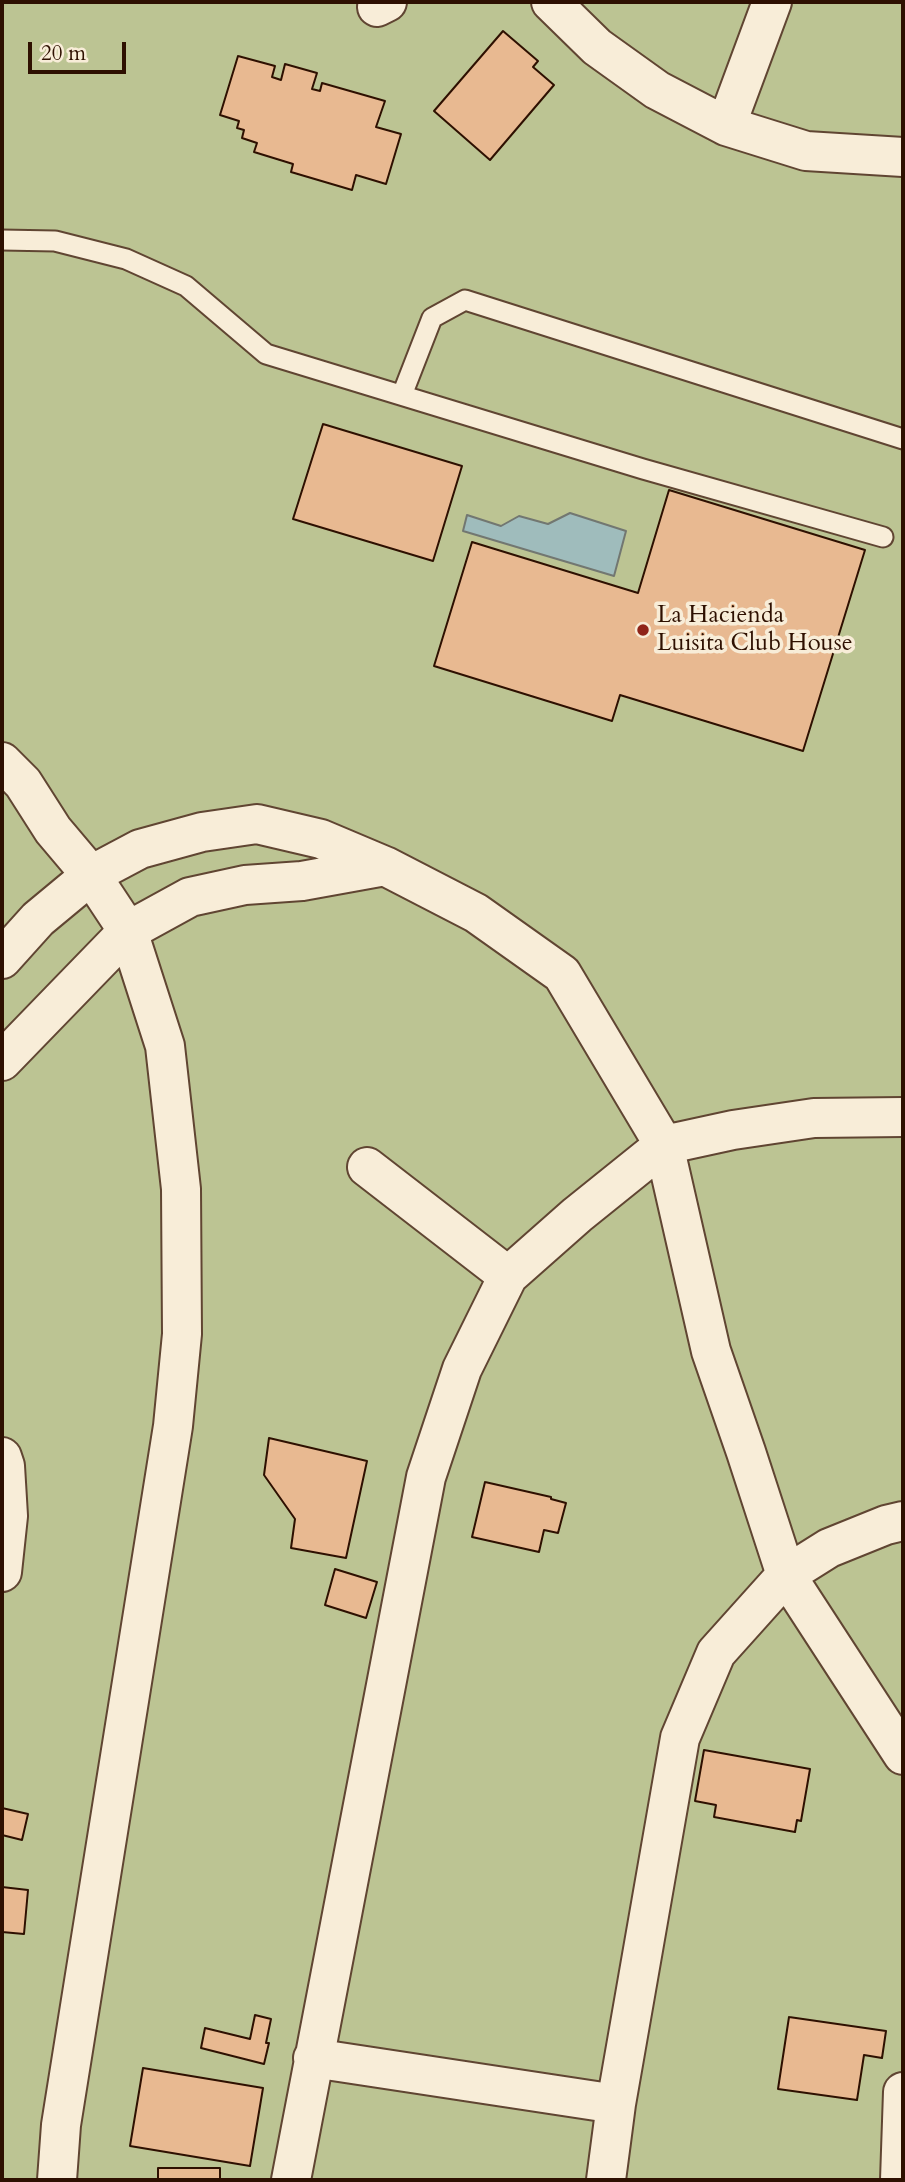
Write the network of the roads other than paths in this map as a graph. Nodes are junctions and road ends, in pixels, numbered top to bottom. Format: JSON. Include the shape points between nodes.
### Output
{"nodes":[{"id":1,"x":551,"y":2,"type":"edge"},
{"id":2,"x":772,"y":2,"type":"edge"},
{"id":3,"x":726,"y":126,"type":"junction"},
{"id":4,"x":903,"y":157,"type":"edge"},
{"id":5,"x":2,"y":240,"type":"edge"},
{"id":6,"x":402,"y":395,"type":"junction"},
{"id":7,"x":903,"y":439,"type":"edge"},
{"id":8,"x":883,"y":537,"type":"dead end"},
{"id":9,"x":2,"y":762,"type":"edge"},
{"id":10,"x":385,"y":866,"type":"junction"},
{"id":11,"x":91,"y":875,"type":"junction"},
{"id":12,"x":128,"y":931,"type":"junction"},
{"id":13,"x":2,"y":959,"type":"edge"},
{"id":14,"x":2,"y":1061,"type":"edge"},
{"id":15,"x":903,"y":1117,"type":"edge"},
{"id":16,"x":664,"y":1144,"type":"junction"},
{"id":17,"x":367,"y":1167,"type":"dead end"},
{"id":18,"x":508,"y":1276,"type":"junction"},
{"id":19,"x":2,"y":1457,"type":"edge"},
{"id":20,"x":903,"y":1521,"type":"edge"},
{"id":21,"x":2,"y":1572,"type":"edge"},
{"id":22,"x":786,"y":1575,"type":"junction"},
{"id":23,"x":903,"y":1755,"type":"edge"},
{"id":24,"x":313,"y":2058,"type":"junction"},
{"id":25,"x":903,"y":2092,"type":"edge"},
{"id":26,"x":616,"y":2104,"type":"junction"},
{"id":27,"x":57,"y":2180,"type":"edge"},
{"id":28,"x":291,"y":2180,"type":"edge"},
{"id":29,"x":606,"y":2180,"type":"edge"},
{"id":30,"x":900,"y":2180,"type":"edge"}],
"edges":[{"from":1,"to":3,"type":"street","via":[[597,47],[657,90]]},
{"from":2,"to":3,"type":"street"},
{"from":3,"to":4,"type":"street","via":[[806,151]]},
{"from":5,"to":6,"type":"lane","via":[[55,242],[127,259],[186,286],[266,354]]},
{"from":6,"to":7,"type":"lane","via":[[432,317],[465,300]]},
{"from":6,"to":8,"type":"lane"},
{"from":9,"to":11,"type":"street","via":[[23,783],[53,830]]},
{"from":10,"to":11,"type":"street","via":[[321,839],[257,824],[202,832],[140,849]]},
{"from":10,"to":12,"type":"street","via":[[190,897]]},
{"from":10,"to":16,"type":"street","via":[[476,913],[562,974]]},
{"from":11,"to":12,"type":"street"},
{"from":11,"to":13,"type":"street","via":[[38,919]]},
{"from":12,"to":14,"type":"street"},
{"from":12,"to":27,"type":"street","via":[[165,1046],[181,1189],[182,1334],[173,1426],[61,2125]]},
{"from":15,"to":16,"type":"street","via":[[814,1118]]},
{"from":16,"to":18,"type":"street"},
{"from":16,"to":22,"type":"street","via":[[711,1352]]},
{"from":17,"to":18,"type":"street"},
{"from":18,"to":24,"type":"street","via":[[462,1369],[426,1477]]},
{"from":19,"to":21,"type":"street","via":[[8,1516]]},
{"from":20,"to":22,"type":"street","via":[[829,1548]]},
{"from":22,"to":23,"type":"street"},
{"from":22,"to":26,"type":"street","via":[[716,1653],[680,1738]]},
{"from":24,"to":26,"type":"street"},
{"from":24,"to":28,"type":"street"},
{"from":25,"to":30,"type":"street"},
{"from":26,"to":29,"type":"street"}]}
